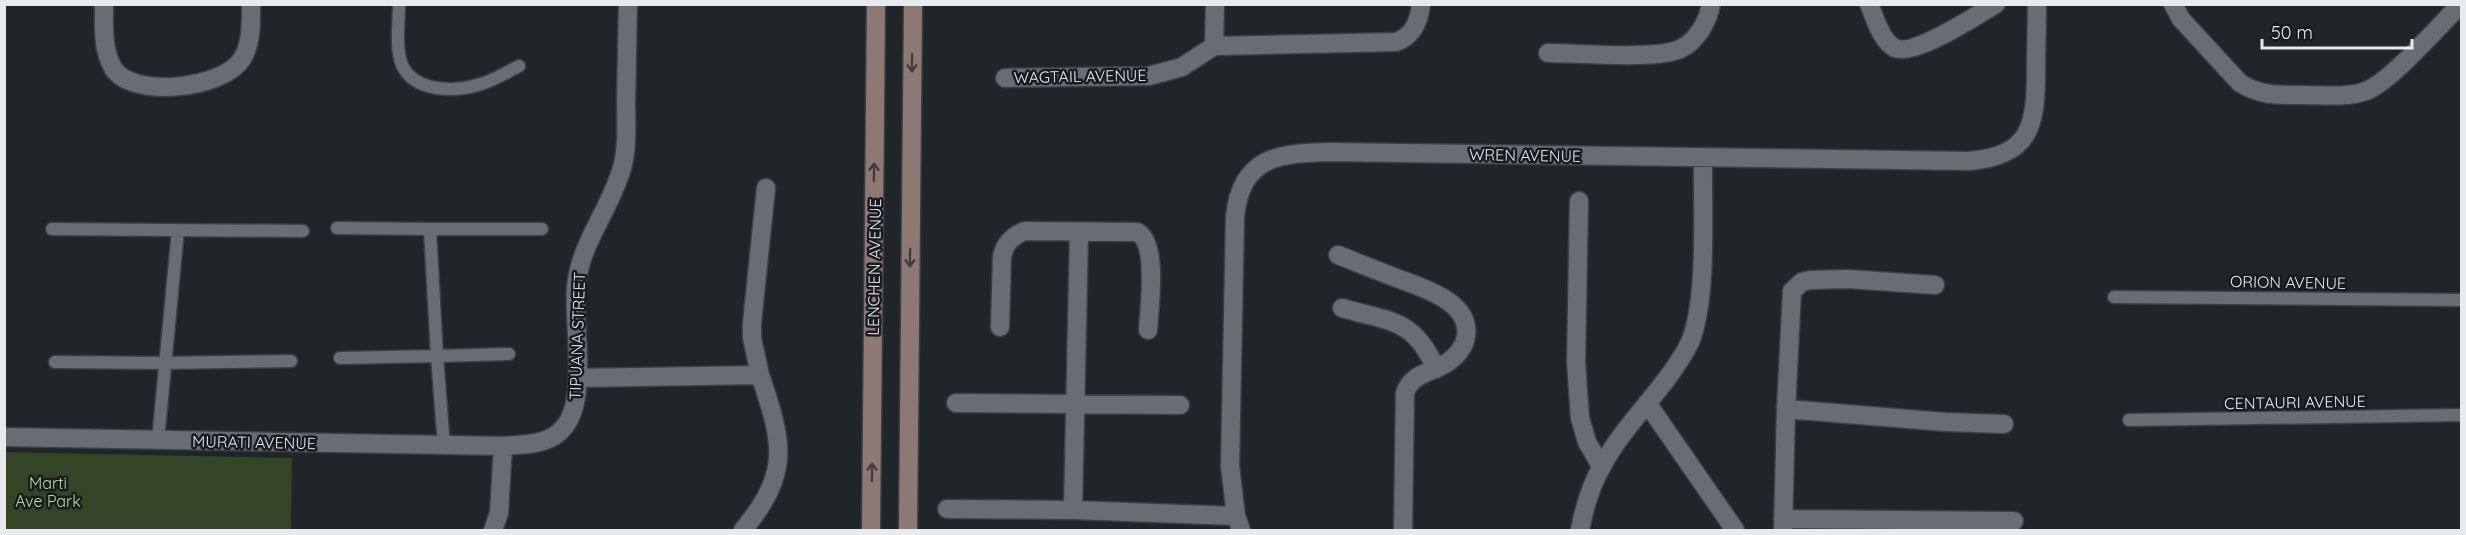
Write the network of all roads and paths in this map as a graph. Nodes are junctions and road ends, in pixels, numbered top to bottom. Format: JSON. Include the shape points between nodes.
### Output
{"nodes":[{"id":1,"x":104,"y":4,"type":"edge"},
{"id":2,"x":251,"y":4,"type":"edge"},
{"id":3,"x":399,"y":4,"type":"edge"},
{"id":4,"x":628,"y":4,"type":"edge"},
{"id":5,"x":876,"y":4,"type":"edge"},
{"id":6,"x":913,"y":4,"type":"edge"},
{"id":7,"x":1215,"y":4,"type":"edge"},
{"id":8,"x":1421,"y":4,"type":"edge"},
{"id":9,"x":1711,"y":4,"type":"edge"},
{"id":10,"x":1869,"y":4,"type":"edge"},
{"id":11,"x":1996,"y":4,"type":"edge"},
{"id":12,"x":2037,"y":4,"type":"edge"},
{"id":13,"x":2173,"y":4,"type":"edge"},
{"id":14,"x":2461,"y":4,"type":"edge"},
{"id":15,"x":1214,"y":46,"type":"junction"},
{"id":16,"x":1548,"y":53,"type":"dead end"},
{"id":17,"x":519,"y":66,"type":"dead end"},
{"id":18,"x":1005,"y":78,"type":"dead end"},
{"id":19,"x":1703,"y":158,"type":"junction"},
{"id":20,"x":766,"y":188,"type":"dead end"},
{"id":21,"x":1579,"y":201,"type":"dead end"},
{"id":22,"x":337,"y":228,"type":"dead end"},
{"id":23,"x":52,"y":229,"type":"dead end"},
{"id":24,"x":430,"y":229,"type":"junction"},
{"id":25,"x":542,"y":229,"type":"dead end"},
{"id":26,"x":178,"y":230,"type":"junction"},
{"id":27,"x":303,"y":231,"type":"dead end"},
{"id":28,"x":1079,"y":232,"type":"junction"},
{"id":29,"x":1338,"y":255,"type":"dead end"},
{"id":30,"x":1935,"y":285,"type":"dead end"},
{"id":31,"x":2114,"y":297,"type":"dead end"},
{"id":32,"x":2462,"y":300,"type":"edge"},
{"id":33,"x":1342,"y":308,"type":"dead end"},
{"id":34,"x":1000,"y":327,"type":"dead end"},
{"id":35,"x":1148,"y":330,"type":"dead end"},
{"id":36,"x":509,"y":354,"type":"dead end"},
{"id":37,"x":437,"y":356,"type":"junction"},
{"id":38,"x":340,"y":358,"type":"dead end"},
{"id":39,"x":291,"y":361,"type":"dead end"},
{"id":40,"x":55,"y":362,"type":"dead end"},
{"id":41,"x":164,"y":363,"type":"junction"},
{"id":42,"x":1436,"y":369,"type":"junction"},
{"id":43,"x":760,"y":375,"type":"junction"},
{"id":44,"x":578,"y":378,"type":"junction"},
{"id":45,"x":956,"y":403,"type":"dead end"},
{"id":46,"x":1074,"y":403,"type":"junction"},
{"id":47,"x":1647,"y":403,"type":"junction"},
{"id":48,"x":1180,"y":405,"type":"dead end"},
{"id":49,"x":1786,"y":408,"type":"junction"},
{"id":50,"x":2462,"y":415,"type":"edge"},
{"id":51,"x":2129,"y":420,"type":"dead end"},
{"id":52,"x":2004,"y":424,"type":"dead end"},
{"id":53,"x":4,"y":437,"type":"edge"},
{"id":54,"x":158,"y":440,"type":"junction"},
{"id":55,"x":444,"y":446,"type":"junction"},
{"id":56,"x":502,"y":446,"type":"junction"},
{"id":57,"x":1601,"y":466,"type":"junction"},
{"id":58,"x":947,"y":509,"type":"dead end"},
{"id":59,"x":1073,"y":510,"type":"junction"},
{"id":60,"x":2014,"y":521,"type":"dead end"},
{"id":61,"x":1238,"y":524,"type":"edge"},
{"id":62,"x":1783,"y":525,"type":"edge"},
{"id":63,"x":493,"y":531,"type":"edge"},
{"id":64,"x":743,"y":531,"type":"edge"},
{"id":65,"x":871,"y":531,"type":"edge"},
{"id":66,"x":908,"y":531,"type":"edge"},
{"id":67,"x":1402,"y":531,"type":"edge"},
{"id":68,"x":1580,"y":531,"type":"edge"},
{"id":69,"x":1735,"y":531,"type":"edge"}],
"edges":[{"from":1,"to":2,"type":"street","via":[[103,35],[114,69],[133,83],[179,87],[221,77],[242,59]]},
{"from":3,"to":17,"type":"lane","via":[[402,63],[408,75],[418,82],[466,88],[494,80]]},
{"from":4,"to":44,"type":"street","name":"TIPUANA STREET","via":[[626,147],[616,187],[579,268]]},
{"from":65,"to":5,"type":"main road","name":"LENCHEN AVENUE","one_way":true},
{"from":6,"to":66,"type":"main road","one_way":true},
{"from":7,"to":15,"type":"street"},
{"from":8,"to":15,"type":"street","via":[[1412,32],[1396,42]]},
{"from":9,"to":16,"type":"street","via":[[1693,41],[1670,52]]},
{"from":10,"to":11,"type":"street","via":[[1886,39],[1896,49],[1903,49],[1926,42]]},
{"from":12,"to":19,"type":"street","name":"WREN AVENUE","via":[[2036,103],[2032,123],[2025,137],[1994,158]]},
{"from":13,"to":14,"type":"street","via":[[2181,20],[2250,90],[2275,95],[2333,95],[2357,94],[2378,85]]},
{"from":15,"to":18,"type":"street","name":"WAGTAIL AVENUE","via":[[1182,68],[1149,76]]},
{"from":19,"to":47,"type":"street","via":[[1701,280],[1695,330],[1688,347]]},
{"from":19,"to":61,"type":"street","name":"WREN AVENUE","via":[[1332,152],[1277,156],[1261,165],[1241,188],[1235,217],[1230,466]]},
{"from":20,"to":43,"type":"street","via":[[752,331]]},
{"from":21,"to":57,"type":"street","via":[[1576,362],[1580,418],[1587,442]]},
{"from":22,"to":24,"type":"lane"},
{"from":23,"to":26,"type":"lane"},
{"from":24,"to":25,"type":"lane"},
{"from":24,"to":37,"type":"lane"},
{"from":26,"to":27,"type":"lane"},
{"from":26,"to":41,"type":"lane"},
{"from":28,"to":34,"type":"street","via":[[1025,231],[1010,240],[1002,256]]},
{"from":28,"to":35,"type":"street","via":[[1137,232],[1145,238],[1151,272]]},
{"from":28,"to":46,"type":"street"},
{"from":29,"to":42,"type":"street","via":[[1432,292],[1457,309],[1465,320],[1466,342],[1449,362]]},
{"from":30,"to":49,"type":"street","via":[[1848,279],[1810,280],[1796,286],[1791,297]]},
{"from":31,"to":32,"type":"lane","name":"ORION AVENUE"},
{"from":33,"to":42,"type":"street","via":[[1406,327],[1420,339]]},
{"from":36,"to":37,"type":"lane"},
{"from":37,"to":38,"type":"lane"},
{"from":37,"to":55,"type":"lane"},
{"from":39,"to":41,"type":"lane"},
{"from":40,"to":41,"type":"lane"},
{"from":41,"to":54,"type":"lane"},
{"from":42,"to":67,"type":"street","via":[[1413,380],[1405,393]]},
{"from":43,"to":44,"type":"street"},
{"from":43,"to":64,"type":"street","via":[[778,435],[778,454],[770,492]]},
{"from":44,"to":56,"type":"street","name":"TIPUANA STREET","via":[[574,408],[556,436],[540,443]]},
{"from":45,"to":46,"type":"street"},
{"from":46,"to":48,"type":"street"},
{"from":46,"to":59,"type":"street"},
{"from":47,"to":57,"type":"street"},
{"from":47,"to":69,"type":"street"},
{"from":49,"to":52,"type":"street"},
{"from":49,"to":62,"type":"street"},
{"from":50,"to":51,"type":"lane","name":"CENTAURI AVENUE"},
{"from":53,"to":54,"type":"street","name":"MURATI AVENUE"},
{"from":54,"to":55,"type":"street","name":"MURATI AVENUE"},
{"from":55,"to":56,"type":"street","name":"MURATI AVENUE"},
{"from":56,"to":63,"type":"street","via":[[499,513]]},
{"from":57,"to":68,"type":"street"},
{"from":58,"to":59,"type":"street"},
{"from":59,"to":61,"type":"street"},
{"from":60,"to":62,"type":"street"}]}
